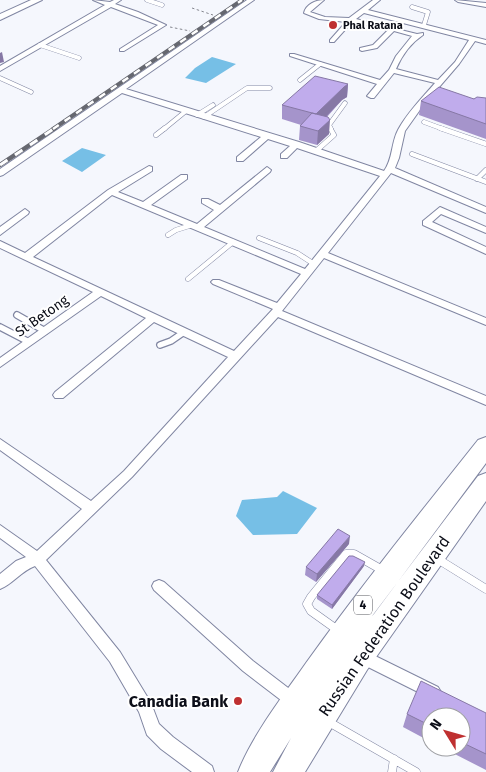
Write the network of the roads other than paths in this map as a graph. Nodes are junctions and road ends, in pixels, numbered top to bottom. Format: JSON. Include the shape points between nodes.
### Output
{"nodes":[{"id":1,"x":38,"y":0,"type":"edge"},
{"id":2,"x":96,"y":0,"type":"edge"},
{"id":3,"x":118,"y":0,"type":"edge"},
{"id":4,"x":146,"y":0,"type":"edge"},
{"id":5,"x":251,"y":0,"type":"edge"},
{"id":6,"x":321,"y":0,"type":"edge"},
{"id":7,"x":377,"y":0,"type":"edge"},
{"id":8,"x":458,"y":0,"type":"edge"},
{"id":9,"x":109,"y":4,"type":"junction"},
{"id":10,"x":162,"y":5,"type":"dead end"},
{"id":11,"x":486,"y":5,"type":"edge"},
{"id":12,"x":412,"y":6,"type":"dead end"},
{"id":13,"x":363,"y":11,"type":"junction"},
{"id":14,"x":0,"y":17,"type":"edge"},
{"id":15,"x":350,"y":21,"type":"junction"},
{"id":16,"x":427,"y":26,"type":"junction"},
{"id":17,"x":392,"y":29,"type":"junction"},
{"id":18,"x":486,"y":32,"type":"edge"},
{"id":19,"x":418,"y":36,"type":"junction"},
{"id":20,"x":481,"y":40,"type":"edge"},
{"id":21,"x":332,"y":41,"type":"dead end"},
{"id":22,"x":40,"y":45,"type":"junction"},
{"id":23,"x":362,"y":49,"type":"dead end"},
{"id":24,"x":122,"y":50,"type":"dead end"},
{"id":25,"x":292,"y":55,"type":"dead end"},
{"id":26,"x":79,"y":58,"type":"dead end"},
{"id":27,"x":320,"y":64,"type":"junction"},
{"id":28,"x":0,"y":69,"type":"edge"},
{"id":29,"x":393,"y":70,"type":"junction"},
{"id":30,"x":0,"y":78,"type":"edge"},
{"id":31,"x":300,"y":80,"type":"dead end"},
{"id":32,"x":438,"y":82,"type":"junction"},
{"id":33,"x":382,"y":83,"type":"junction"},
{"id":34,"x":270,"y":88,"type":"dead end"},
{"id":35,"x":121,"y":90,"type":"junction"},
{"id":36,"x":31,"y":92,"type":"dead end"},
{"id":37,"x":371,"y":96,"type":"dead end"},
{"id":38,"x":345,"y":103,"type":"dead end"},
{"id":39,"x":213,"y":105,"type":"dead end"},
{"id":40,"x":186,"y":111,"type":"junction"},
{"id":41,"x":200,"y":116,"type":"junction"},
{"id":42,"x":424,"y":122,"type":"dead end"},
{"id":43,"x":156,"y":135,"type":"dead end"},
{"id":44,"x":267,"y":136,"type":"junction"},
{"id":45,"x":296,"y":144,"type":"junction"},
{"id":46,"x":486,"y":144,"type":"edge"},
{"id":47,"x":316,"y":151,"type":"junction"},
{"id":48,"x":412,"y":154,"type":"dead end"},
{"id":49,"x":284,"y":156,"type":"dead end"},
{"id":50,"x":240,"y":159,"type":"dead end"},
{"id":51,"x":149,"y":169,"type":"dead end"},
{"id":52,"x":267,"y":170,"type":"dead end"},
{"id":53,"x":486,"y":170,"type":"edge"},
{"id":54,"x":387,"y":172,"type":"junction"},
{"id":55,"x":0,"y":174,"type":"edge"},
{"id":56,"x":184,"y":177,"type":"dead end"},
{"id":57,"x":477,"y":179,"type":"junction"},
{"id":58,"x":486,"y":182,"type":"edge"},
{"id":59,"x":111,"y":192,"type":"junction"},
{"id":60,"x":206,"y":200,"type":"dead end"},
{"id":61,"x":144,"y":206,"type":"junction"},
{"id":62,"x":220,"y":209,"type":"junction"},
{"id":63,"x":486,"y":210,"type":"edge"},
{"id":64,"x":24,"y":212,"type":"dead end"},
{"id":65,"x":195,"y":226,"type":"junction"},
{"id":66,"x":486,"y":230,"type":"edge"},
{"id":67,"x":0,"y":232,"type":"edge"},
{"id":68,"x":168,"y":235,"type":"dead end"},
{"id":69,"x":259,"y":238,"type":"dead end"},
{"id":70,"x":233,"y":242,"type":"junction"},
{"id":71,"x":0,"y":244,"type":"edge"},
{"id":72,"x":486,"y":251,"type":"edge"},
{"id":73,"x":323,"y":254,"type":"junction"},
{"id":74,"x":26,"y":257,"type":"junction"},
{"id":75,"x":314,"y":264,"type":"junction"},
{"id":76,"x":307,"y":273,"type":"junction"},
{"id":77,"x":188,"y":279,"type":"dead end"},
{"id":78,"x":216,"y":282,"type":"dead end"},
{"id":79,"x":100,"y":292,"type":"junction"},
{"id":80,"x":277,"y":310,"type":"junction"},
{"id":81,"x":17,"y":315,"type":"dead end"},
{"id":82,"x":152,"y":318,"type":"junction"},
{"id":83,"x":486,"y":322,"type":"edge"},
{"id":84,"x":0,"y":326,"type":"edge"},
{"id":85,"x":45,"y":331,"type":"junction"},
{"id":86,"x":184,"y":332,"type":"junction"},
{"id":87,"x":29,"y":342,"type":"junction"},
{"id":88,"x":160,"y":345,"type":"dead end"},
{"id":89,"x":235,"y":356,"type":"junction"},
{"id":90,"x":0,"y":362,"type":"edge"},
{"id":91,"x":59,"y":395,"type":"dead end"},
{"id":92,"x":486,"y":401,"type":"edge"},
{"id":93,"x":0,"y":444,"type":"edge"},
{"id":94,"x":486,"y":446,"type":"edge"},
{"id":95,"x":481,"y":481,"type":"edge"},
{"id":96,"x":91,"y":508,"type":"junction"},
{"id":97,"x":0,"y":531,"type":"edge"},
{"id":98,"x":432,"y":556,"type":"junction"},
{"id":99,"x":38,"y":559,"type":"junction"},
{"id":100,"x":388,"y":573,"type":"junction"},
{"id":101,"x":0,"y":583,"type":"edge"},
{"id":102,"x":159,"y":586,"type":"dead end"},
{"id":103,"x":486,"y":589,"type":"edge"},
{"id":104,"x":342,"y":634,"type":"junction"},
{"id":105,"x":361,"y":656,"type":"junction"},
{"id":106,"x":444,"y":698,"type":"edge"},
{"id":107,"x":295,"y":702,"type":"junction"},
{"id":108,"x":320,"y":716,"type":"junction"},
{"id":109,"x":270,"y":743,"type":"junction"},
{"id":110,"x":394,"y":759,"type":"junction"},
{"id":111,"x":292,"y":766,"type":"edge"},
{"id":112,"x":206,"y":772,"type":"edge"},
{"id":113,"x":253,"y":772,"type":"edge"},
{"id":114,"x":392,"y":772,"type":"edge"},
{"id":115,"x":416,"y":772,"type":"edge"}],
"edges":[{"from":1,"to":14,"type":"street"},
{"from":2,"to":9,"type":"street"},
{"from":3,"to":9,"type":"street"},
{"from":4,"to":10,"type":"lane"},
{"from":5,"to":35,"type":"street"},
{"from":6,"to":15,"type":"street","via":[[307,13]]},
{"from":7,"to":13,"type":"street"},
{"from":8,"to":11,"type":"street"},
{"from":9,"to":22,"type":"street"},
{"from":9,"to":24,"type":"street","via":[[163,25]]},
{"from":12,"to":16,"type":"lane","via":[[428,12]]},
{"from":13,"to":15,"type":"street"},
{"from":13,"to":16,"type":"street"},
{"from":15,"to":17,"type":"street"},
{"from":15,"to":21,"type":"street"},
{"from":16,"to":19,"type":"street"},
{"from":16,"to":20,"type":"street"},
{"from":17,"to":19,"type":"street"},
{"from":17,"to":23,"type":"street","via":[[374,47]]},
{"from":18,"to":20,"type":"street"},
{"from":19,"to":29,"type":"street","via":[[398,57]]},
{"from":20,"to":32,"type":"street"},
{"from":22,"to":26,"type":"lane"},
{"from":22,"to":28,"type":"street"},
{"from":25,"to":27,"type":"street"},
{"from":27,"to":31,"type":"lane"},
{"from":27,"to":33,"type":"street"},
{"from":29,"to":32,"type":"street"},
{"from":29,"to":33,"type":"street"},
{"from":30,"to":36,"type":"lane"},
{"from":32,"to":54,"type":"street","via":[[401,131],[395,158]]},
{"from":33,"to":37,"type":"street"},
{"from":34,"to":41,"type":"lane","via":[[247,88]]},
{"from":35,"to":40,"type":"street"},
{"from":35,"to":55,"type":"street"},
{"from":38,"to":47,"type":"lane","via":[[329,125],[334,135]]},
{"from":39,"to":41,"type":"lane"},
{"from":40,"to":41,"type":"street"},
{"from":40,"to":43,"type":"lane"},
{"from":41,"to":44,"type":"street"},
{"from":42,"to":46,"type":"lane"},
{"from":44,"to":45,"type":"street"},
{"from":44,"to":50,"type":"street"},
{"from":45,"to":47,"type":"street"},
{"from":45,"to":49,"type":"street"},
{"from":47,"to":54,"type":"street"},
{"from":48,"to":57,"type":"lane"},
{"from":51,"to":59,"type":"street"},
{"from":52,"to":62,"type":"street"},
{"from":53,"to":57,"type":"lane"},
{"from":54,"to":63,"type":"street"},
{"from":54,"to":73,"type":"street"},
{"from":56,"to":61,"type":"street"},
{"from":57,"to":58,"type":"lane"},
{"from":59,"to":61,"type":"street"},
{"from":59,"to":74,"type":"street"},
{"from":60,"to":62,"type":"street"},
{"from":61,"to":65,"type":"street"},
{"from":62,"to":65,"type":"street"},
{"from":64,"to":67,"type":"street"},
{"from":65,"to":68,"type":"lane"},
{"from":65,"to":70,"type":"street"},
{"from":66,"to":72,"type":"street","via":[[440,210],[426,223]]},
{"from":69,"to":75,"type":"lane"},
{"from":70,"to":76,"type":"street"},
{"from":70,"to":77,"type":"lane"},
{"from":71,"to":74,"type":"street"},
{"from":73,"to":75,"type":"street"},
{"from":73,"to":83,"type":"street"},
{"from":74,"to":79,"type":"street"},
{"from":75,"to":76,"type":"street"},
{"from":76,"to":80,"type":"street"},
{"from":78,"to":80,"type":"street"},
{"from":79,"to":82,"type":"street"},
{"from":79,"to":85,"type":"street","name":"St Betong"},
{"from":80,"to":89,"type":"street"},
{"from":80,"to":92,"type":"street"},
{"from":81,"to":85,"type":"lane"},
{"from":82,"to":86,"type":"street"},
{"from":82,"to":91,"type":"street"},
{"from":84,"to":87,"type":"lane"},
{"from":85,"to":87,"type":"street","name":"St Betong"},
{"from":86,"to":88,"type":"lane"},
{"from":86,"to":89,"type":"street"},
{"from":87,"to":90,"type":"street","name":"St Betong"},
{"from":89,"to":96,"type":"street","via":[[128,474]]},
{"from":93,"to":96,"type":"street"},
{"from":94,"to":95,"type":"highway","name":"Russian Federation Boulevard","number":"4"},
{"from":95,"to":98,"type":"highway","name":"Russian Federation Boulevard","number":"4"},
{"from":95,"to":100,"type":"highway","name":"Russian Federation Boulevard","number":"4"},
{"from":96,"to":99,"type":"street"},
{"from":97,"to":99,"type":"street"},
{"from":98,"to":103,"type":"lane"},
{"from":98,"to":105,"type":"highway","name":"Russian Federation Boulevard","number":"4"},
{"from":99,"to":101,"type":"street","via":[[21,565]]},
{"from":99,"to":112,"type":"street","via":[[115,657],[146,708],[153,729]]},
{"from":100,"to":104,"type":"highway","name":"Russian Federation Boulevard","number":"4"},
{"from":100,"to":104,"type":"lane","via":[[354,554],[346,554],[311,596],[308,604],[311,611]]},
{"from":102,"to":107,"type":"street","via":[[248,666]]},
{"from":104,"to":107,"type":"highway","name":"Russian Federation Boulevard","number":"4"},
{"from":105,"to":106,"type":"street"},
{"from":105,"to":108,"type":"highway","name":"Russian Federation Boulevard","number":"4"},
{"from":107,"to":109,"type":"highway","name":"Russian Federation Boulevard","number":"4"},
{"from":108,"to":110,"type":"lane"},
{"from":108,"to":111,"type":"highway","name":"Russian Federation Boulevard","number":"4"},
{"from":109,"to":111,"type":"highway"},
{"from":109,"to":113,"type":"highway","name":"Russian Federation Boulevard","number":"4"},
{"from":110,"to":114,"type":"lane"},
{"from":110,"to":115,"type":"lane"}]}
